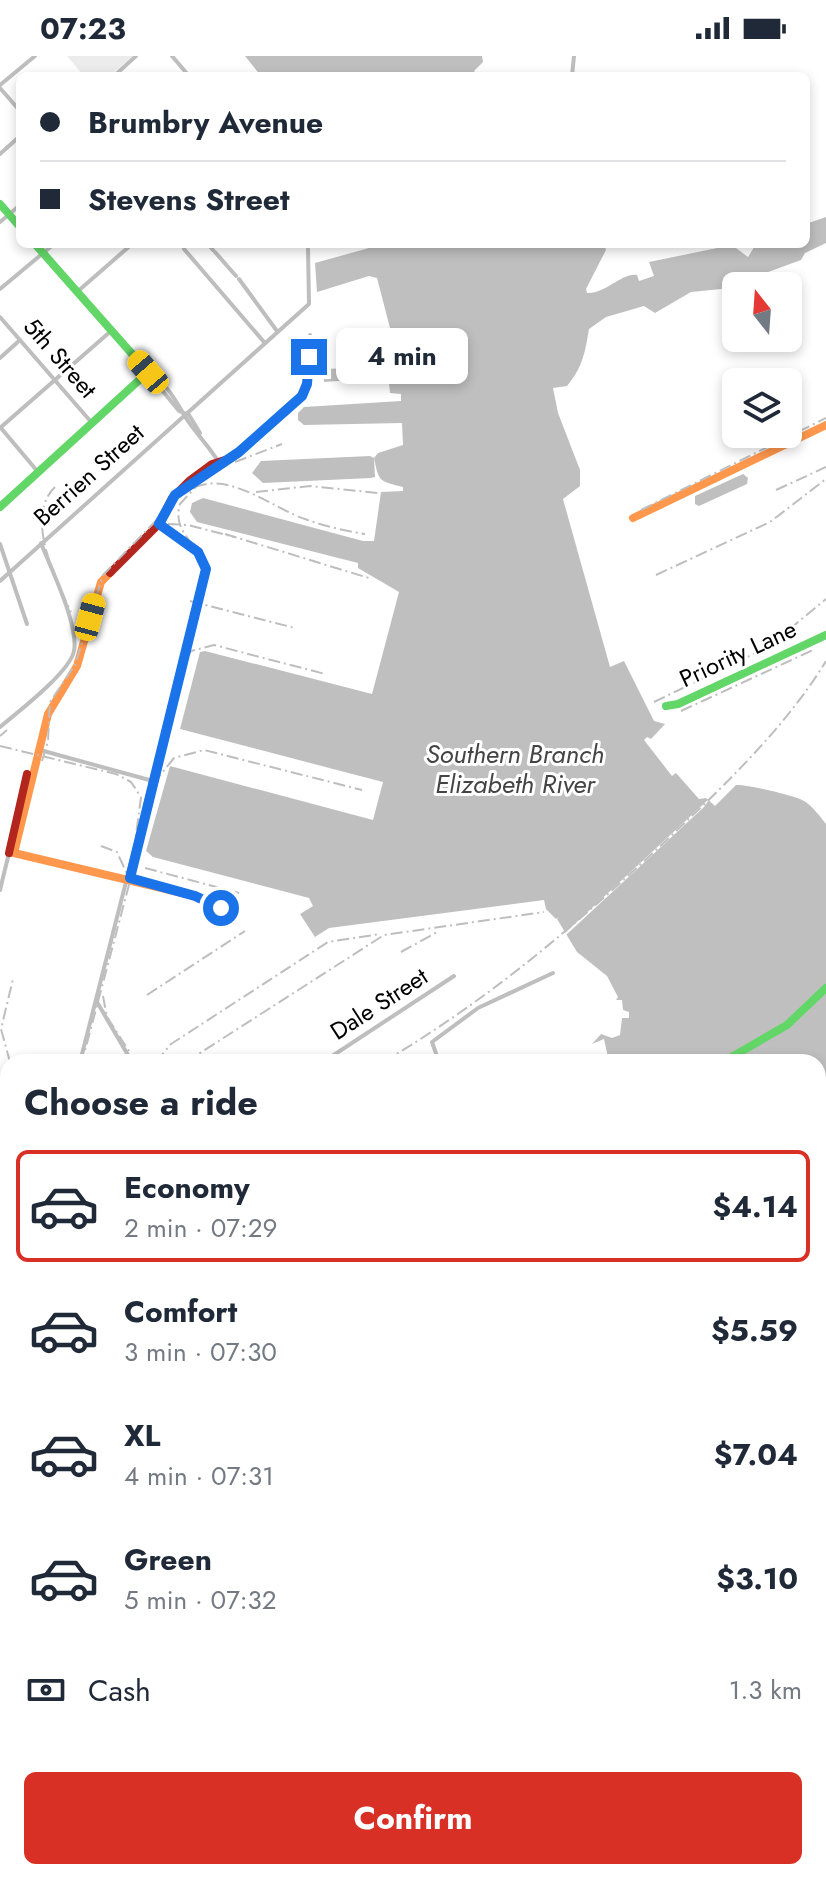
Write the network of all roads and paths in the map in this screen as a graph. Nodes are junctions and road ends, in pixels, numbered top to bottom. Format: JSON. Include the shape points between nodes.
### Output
{"nodes":[{"id":1,"x":35,"y":56,"type":"edge"},
{"id":2,"x":136,"y":56,"type":"edge"},
{"id":3,"x":172,"y":56,"type":"edge"},
{"id":4,"x":16,"y":72,"type":"edge"},
{"id":5,"x":16,"y":72,"type":"edge"},
{"id":6,"x":118,"y":72,"type":"edge"},
{"id":7,"x":186,"y":72,"type":"edge"},
{"id":8,"x":0,"y":86,"type":"edge"},
{"id":9,"x":16,"y":106,"type":"edge"},
{"id":10,"x":16,"y":140,"type":"edge"},
{"id":11,"x":0,"y":154,"type":"edge"},
{"id":12,"x":0,"y":204,"type":"edge"},
{"id":13,"x":16,"y":209,"type":"edge"},
{"id":14,"x":9,"y":215,"type":"junction"},
{"id":15,"x":0,"y":222,"type":"edge"},
{"id":16,"x":16,"y":223,"type":"edge"},
{"id":17,"x":39,"y":248,"type":"edge"},
{"id":18,"x":49,"y":248,"type":"edge"},
{"id":19,"x":127,"y":248,"type":"edge"},
{"id":20,"x":211,"y":248,"type":"edge"},
{"id":21,"x":184,"y":249,"type":"dead end"},
{"id":22,"x":308,"y":249,"type":"dead end"},
{"id":23,"x":43,"y":253,"type":"junction"},
{"id":24,"x":0,"y":289,"type":"edge"},
{"id":25,"x":77,"y":292,"type":"junction"},
{"id":26,"x":0,"y":317,"type":"edge"},
{"id":27,"x":111,"y":331,"type":"junction"},
{"id":28,"x":276,"y":332,"type":"junction"},
{"id":29,"x":310,"y":335,"type":"dead end"},
{"id":30,"x":20,"y":340,"type":"junction"},
{"id":31,"x":264,"y":342,"type":"junction"},
{"id":32,"x":0,"y":358,"type":"edge"},
{"id":33,"x":148,"y":372,"type":"junction"},
{"id":34,"x":55,"y":380,"type":"junction"},
{"id":35,"x":184,"y":413,"type":"junction"},
{"id":36,"x":92,"y":423,"type":"junction"},
{"id":37,"x":826,"y":425,"type":"edge"},
{"id":38,"x":0,"y":428,"type":"edge"},
{"id":39,"x":231,"y":458,"type":"joint"},
{"id":40,"x":219,"y":464,"type":"junction"},
{"id":41,"x":38,"y":472,"type":"junction"},
{"id":42,"x":0,"y":507,"type":"edge"},
{"id":43,"x":633,"y":518,"type":"dead end"},
{"id":44,"x":159,"y":524,"type":"junction"},
{"id":45,"x":41,"y":543,"type":"junction"},
{"id":46,"x":0,"y":544,"type":"edge"},
{"id":47,"x":10,"y":572,"type":"junction"},
{"id":48,"x":0,"y":581,"type":"edge"},
{"id":49,"x":27,"y":624,"type":"dead end"},
{"id":50,"x":826,"y":635,"type":"edge"},
{"id":51,"x":666,"y":706,"type":"dead end"},
{"id":52,"x":0,"y":727,"type":"edge"},
{"id":53,"x":38,"y":750,"type":"junction"},
{"id":54,"x":27,"y":774,"type":"dead end"},
{"id":55,"x":153,"y":781,"type":"junction"},
{"id":56,"x":11,"y":853,"type":"junction"},
{"id":57,"x":130,"y":878,"type":"junction"},
{"id":58,"x":0,"y":890,"type":"edge"},
{"id":59,"x":224,"y":911,"type":"dead end"},
{"id":60,"x":553,"y":973,"type":"dead end"},
{"id":61,"x":454,"y":976,"type":"dead end"},
{"id":62,"x":826,"y":988,"type":"edge"},
{"id":63,"x":97,"y":1001,"type":"junction"},
{"id":64,"x":82,"y":1054,"type":"edge"},
{"id":65,"x":127,"y":1054,"type":"edge"},
{"id":66,"x":335,"y":1054,"type":"edge"},
{"id":67,"x":436,"y":1054,"type":"edge"},
{"id":68,"x":737,"y":1054,"type":"edge"}],
"edges":[{"from":1,"to":4,"type":"street"},
{"from":2,"to":6,"type":"street"},
{"from":3,"to":7,"type":"street"},
{"from":5,"to":8,"type":"street"},
{"from":8,"to":9,"type":"street"},
{"from":10,"to":11,"type":"street"},
{"from":12,"to":14,"type":"street"},
{"from":13,"to":14,"type":"street"},
{"from":14,"to":15,"type":"street"},
{"from":14,"to":16,"type":"street"},
{"from":17,"to":23,"type":"street"},
{"from":18,"to":23,"type":"street"},
{"from":19,"to":25,"type":"street"},
{"from":20,"to":28,"type":"street","via":[[276,325]]},
{"from":21,"to":31,"type":"street"},
{"from":22,"to":28,"type":"street","name":"Berrien Street","via":[[310,300]]},
{"from":23,"to":24,"type":"street"},
{"from":23,"to":25,"type":"street"},
{"from":25,"to":27,"type":"street"},
{"from":26,"to":30,"type":"street","name":"5th Street"},
{"from":27,"to":33,"type":"street"},
{"from":27,"to":34,"type":"street"},
{"from":28,"to":31,"type":"street","name":"Berrien Street"},
{"from":29,"to":39,"type":"street","via":[[305,393]]},
{"from":30,"to":32,"type":"street"},
{"from":30,"to":34,"type":"street","name":"5th Street"},
{"from":31,"to":35,"type":"street","name":"Berrien Street"},
{"from":33,"to":35,"type":"street"},
{"from":33,"to":36,"type":"street"},
{"from":34,"to":36,"type":"street","name":"5th Street"},
{"from":34,"to":38,"type":"street"},
{"from":35,"to":40,"type":"street","via":[[198,425]]},
{"from":35,"to":45,"type":"street","name":"Berrien Street"},
{"from":36,"to":41,"type":"street"},
{"from":37,"to":43,"type":"street"},
{"from":38,"to":41,"type":"street"},
{"from":39,"to":40,"type":"street"},
{"from":40,"to":44,"type":"street","via":[[183,487]]},
{"from":41,"to":42,"type":"street"},
{"from":44,"to":53,"type":"street","via":[[101,582],[77,666],[53,701]]},
{"from":44,"to":55,"type":"street","via":[[198,552],[206,569]]},
{"from":45,"to":47,"type":"street","name":"Berrien Street"},
{"from":45,"to":52,"type":"street","via":[[74,634],[73,654],[65,668]]},
{"from":46,"to":47,"type":"street"},
{"from":47,"to":48,"type":"street","name":"Berrien Street"},
{"from":47,"to":49,"type":"street"},
{"from":50,"to":51,"type":"street","name":"Priority Lane"},
{"from":53,"to":55,"type":"street"},
{"from":53,"to":56,"type":"street"},
{"from":54,"to":56,"type":"street"},
{"from":55,"to":57,"type":"street"},
{"from":56,"to":57,"type":"street"},
{"from":56,"to":58,"type":"street"},
{"from":57,"to":59,"type":"street","via":[[195,896]]},
{"from":57,"to":63,"type":"street"},
{"from":60,"to":67,"type":"street","via":[[478,1008],[432,1042]]},
{"from":61,"to":66,"type":"street","name":"Dale Street"},
{"from":62,"to":68,"type":"street","via":[[787,1025]]},
{"from":63,"to":64,"type":"street"},
{"from":63,"to":65,"type":"street"}]}
